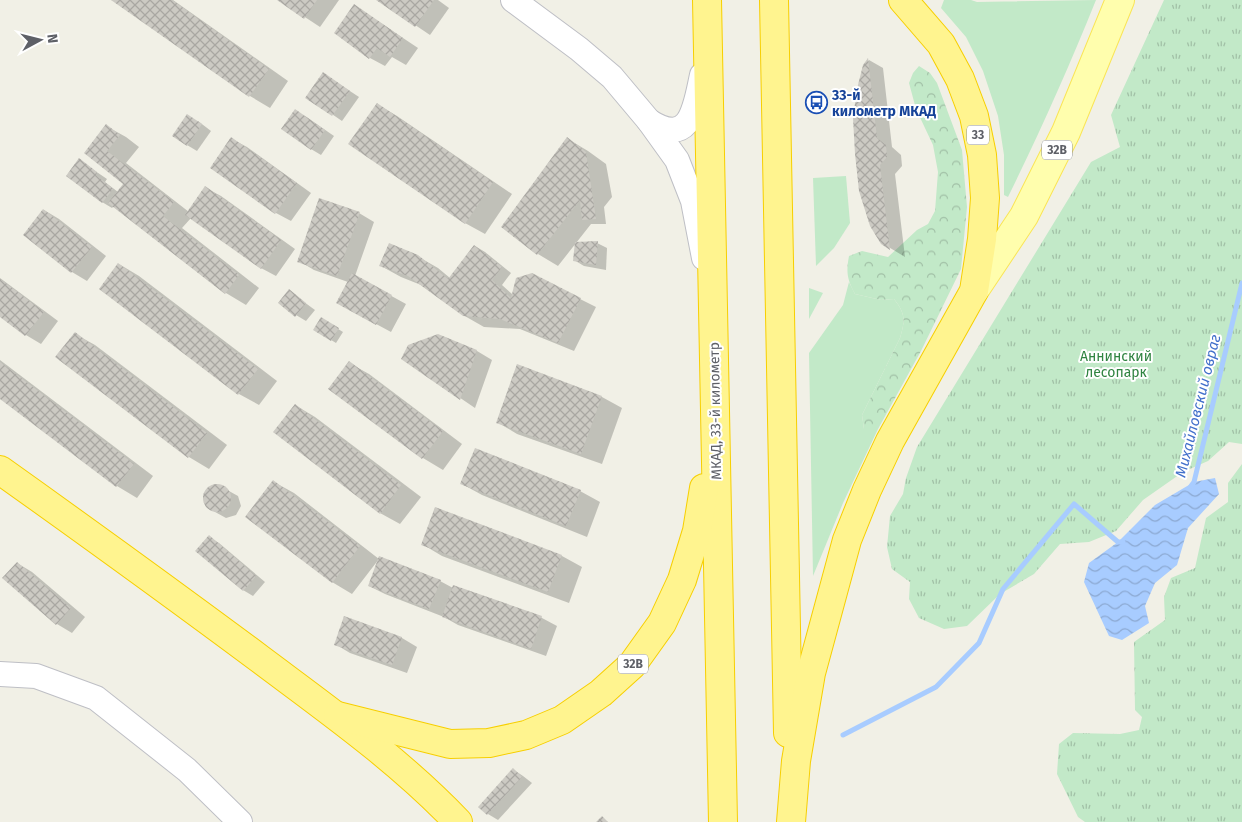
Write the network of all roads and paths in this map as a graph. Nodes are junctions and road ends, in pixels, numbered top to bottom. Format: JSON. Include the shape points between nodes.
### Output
{"nodes":[{"id":1,"x":513,"y":0,"type":"edge"},
{"id":2,"x":774,"y":0,"type":"edge"},
{"id":3,"x":903,"y":0,"type":"edge"},
{"id":4,"x":1120,"y":0,"type":"edge"},
{"id":5,"x":707,"y":4,"type":"edge"},
{"id":6,"x":649,"y":122,"type":"junction"},
{"id":7,"x":974,"y":291,"type":"junction"},
{"id":8,"x":713,"y":317,"type":"junction"},
{"id":9,"x":714,"y":359,"type":"junction"},
{"id":10,"x":0,"y":470,"type":"edge"},
{"id":11,"x":0,"y":674,"type":"edge"},
{"id":12,"x":338,"y":716,"type":"junction"},
{"id":13,"x":240,"y":822,"type":"edge"},
{"id":14,"x":458,"y":822,"type":"edge"},
{"id":15,"x":723,"y":822,"type":"edge"},
{"id":16,"x":790,"y":822,"type":"edge"}],
"edges":[{"from":1,"to":6,"type":"street","via":[[612,77]]},
{"from":2,"to":16,"type":"highway"},
{"from":3,"to":7,"type":"highway","number":"33","via":[[941,44],[960,79],[974,116],[982,155],[984,198]]},
{"from":4,"to":7,"type":"main road","number":"32B","via":[[1066,132],[1024,216]]},
{"from":5,"to":6,"type":"street","via":[[703,68],[695,109],[686,124],[674,131],[661,129]]},
{"from":5,"to":8,"type":"highway","name":"МКАД, 33-й километр"},
{"from":6,"to":8,"type":"street","via":[[677,160],[693,202]]},
{"from":7,"to":16,"type":"highway","number":"32B","via":[[890,441],[847,540],[811,673],[796,761]]},
{"from":8,"to":9,"type":"highway","name":"МКАД, 33-й километр"},
{"from":9,"to":12,"type":"highway","number":"32B","via":[[710,454],[697,531],[682,580],[662,623],[632,665],[601,693],[562,720],[526,735],[489,743],[450,744]]},
{"from":9,"to":15,"type":"highway","name":"МКАД, 33-й километр"},
{"from":10,"to":12,"type":"highway"},
{"from":11,"to":13,"type":"street","via":[[36,676],[96,698],[187,770]]},
{"from":12,"to":14,"type":"highway","via":[[433,796]]}]}
